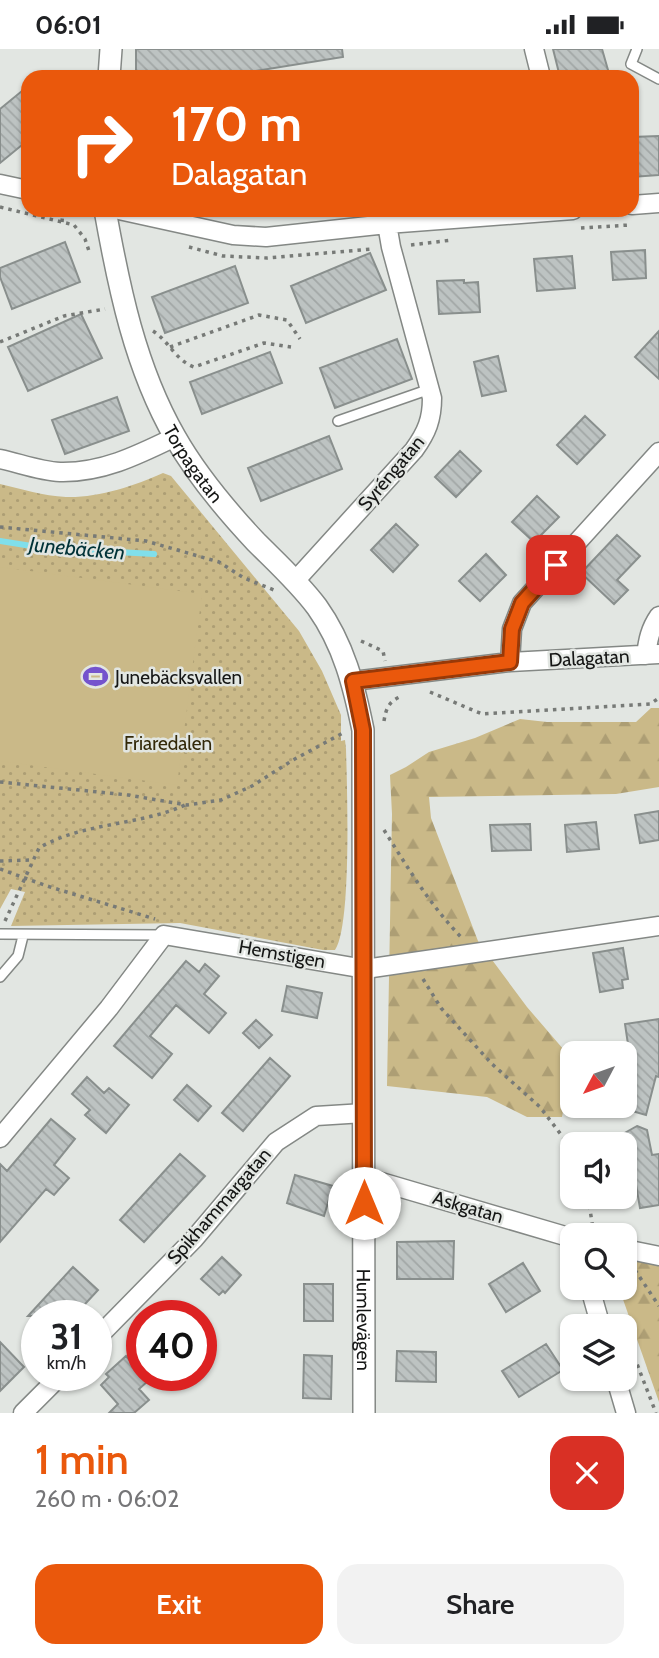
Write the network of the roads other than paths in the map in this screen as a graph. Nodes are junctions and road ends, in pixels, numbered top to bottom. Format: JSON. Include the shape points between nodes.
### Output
{"nodes":[{"id":1,"x":111,"y":49,"type":"edge"},
{"id":2,"x":534,"y":49,"type":"edge"},
{"id":3,"x":637,"y":49,"type":"edge"},
{"id":4,"x":110,"y":70,"type":"edge"},
{"id":5,"x":539,"y":70,"type":"edge"},
{"id":6,"x":659,"y":79,"type":"edge"},
{"id":7,"x":0,"y":184,"type":"edge"},
{"id":8,"x":21,"y":188,"type":"edge"},
{"id":9,"x":659,"y":203,"type":"edge"},
{"id":10,"x":639,"y":204,"type":"edge"},
{"id":11,"x":105,"y":217,"type":"edge"},
{"id":12,"x":151,"y":217,"type":"edge"},
{"id":13,"x":480,"y":217,"type":"edge"},
{"id":14,"x":387,"y":224,"type":"junction"},
{"id":15,"x":430,"y":389,"type":"junction"},
{"id":16,"x":338,"y":421,"type":"dead end"},
{"id":17,"x":175,"y":437,"type":"junction"},
{"id":18,"x":659,"y":451,"type":"edge"},
{"id":19,"x":0,"y":459,"type":"edge"},
{"id":20,"x":301,"y":587,"type":"junction"},
{"id":21,"x":659,"y":616,"type":"edge"},
{"id":22,"x":653,"y":655,"type":"edge"},
{"id":23,"x":510,"y":662,"type":"junction"},
{"id":24,"x":353,"y":681,"type":"junction"},
{"id":25,"x":659,"y":926,"type":"edge"},
{"id":26,"x":0,"y":932,"type":"edge"},
{"id":27,"x":164,"y":935,"type":"junction"},
{"id":28,"x":23,"y":936,"type":"junction"},
{"id":29,"x":365,"y":969,"type":"junction"},
{"id":30,"x":0,"y":977,"type":"edge"},
{"id":31,"x":364,"y":1113,"type":"junction"},
{"id":32,"x":0,"y":1138,"type":"edge"},
{"id":33,"x":364,"y":1177,"type":"junction"},
{"id":34,"x":560,"y":1234,"type":"edge"},
{"id":35,"x":659,"y":1256,"type":"edge"},
{"id":36,"x":637,"y":1257,"type":"edge"},
{"id":37,"x":112,"y":1323,"type":"edge"},
{"id":38,"x":45,"y":1391,"type":"edge"},
{"id":39,"x":620,"y":1391,"type":"edge"},
{"id":40,"x":23,"y":1413,"type":"edge"},
{"id":41,"x":364,"y":1413,"type":"edge"},
{"id":42,"x":626,"y":1413,"type":"edge"}],
"edges":[{"from":1,"to":4,"type":"street"},
{"from":2,"to":5,"type":"street"},
{"from":3,"to":6,"type":"lane","via":[[631,64]]},
{"from":7,"to":8,"type":"street"},
{"from":9,"to":10,"type":"street"},
{"from":11,"to":17,"type":"street","name":"Torpagatan","via":[[138,353]]},
{"from":12,"to":14,"type":"street","via":[[255,236]]},
{"from":13,"to":14,"type":"street"},
{"from":14,"to":15,"type":"street","name":"Syréngatan"},
{"from":15,"to":16,"type":"lane"},
{"from":15,"to":20,"type":"street","name":"Syréngatan","via":[[432,419],[424,436]]},
{"from":17,"to":19,"type":"street","via":[[130,459],[92,470],[57,472]]},
{"from":17,"to":20,"type":"street","name":"Torpagatan","via":[[226,509]]},
{"from":18,"to":23,"type":"street","via":[[522,603],[512,629]]},
{"from":20,"to":24,"type":"street","name":"Torpagatan","via":[[342,650]]},
{"from":21,"to":22,"type":"street","via":[[648,638]]},
{"from":22,"to":23,"type":"street","name":"Dalagatan"},
{"from":23,"to":24,"type":"street","name":"Dalagatan"},
{"from":24,"to":29,"type":"street","name":"Humlevägen","via":[[363,730]]},
{"from":25,"to":29,"type":"street","name":"Hemstigen"},
{"from":26,"to":28,"type":"lane"},
{"from":27,"to":28,"type":"lane"},
{"from":27,"to":29,"type":"street","name":"Hemstigen"},
{"from":27,"to":32,"type":"street","via":[[110,1008]]},
{"from":28,"to":30,"type":"lane","via":[[18,956]]},
{"from":29,"to":31,"type":"street","name":"Humlevägen"},
{"from":31,"to":33,"type":"street","name":"Humlevägen"},
{"from":31,"to":37,"type":"street","name":"Spikhammargatan","via":[[316,1116],[276,1142],[194,1239]]},
{"from":33,"to":34,"type":"street","name":"Askgatan"},
{"from":33,"to":41,"type":"street","name":"Humlevägen"},
{"from":35,"to":36,"type":"street"},
{"from":38,"to":40,"type":"street"},
{"from":39,"to":42,"type":"street"}]}
